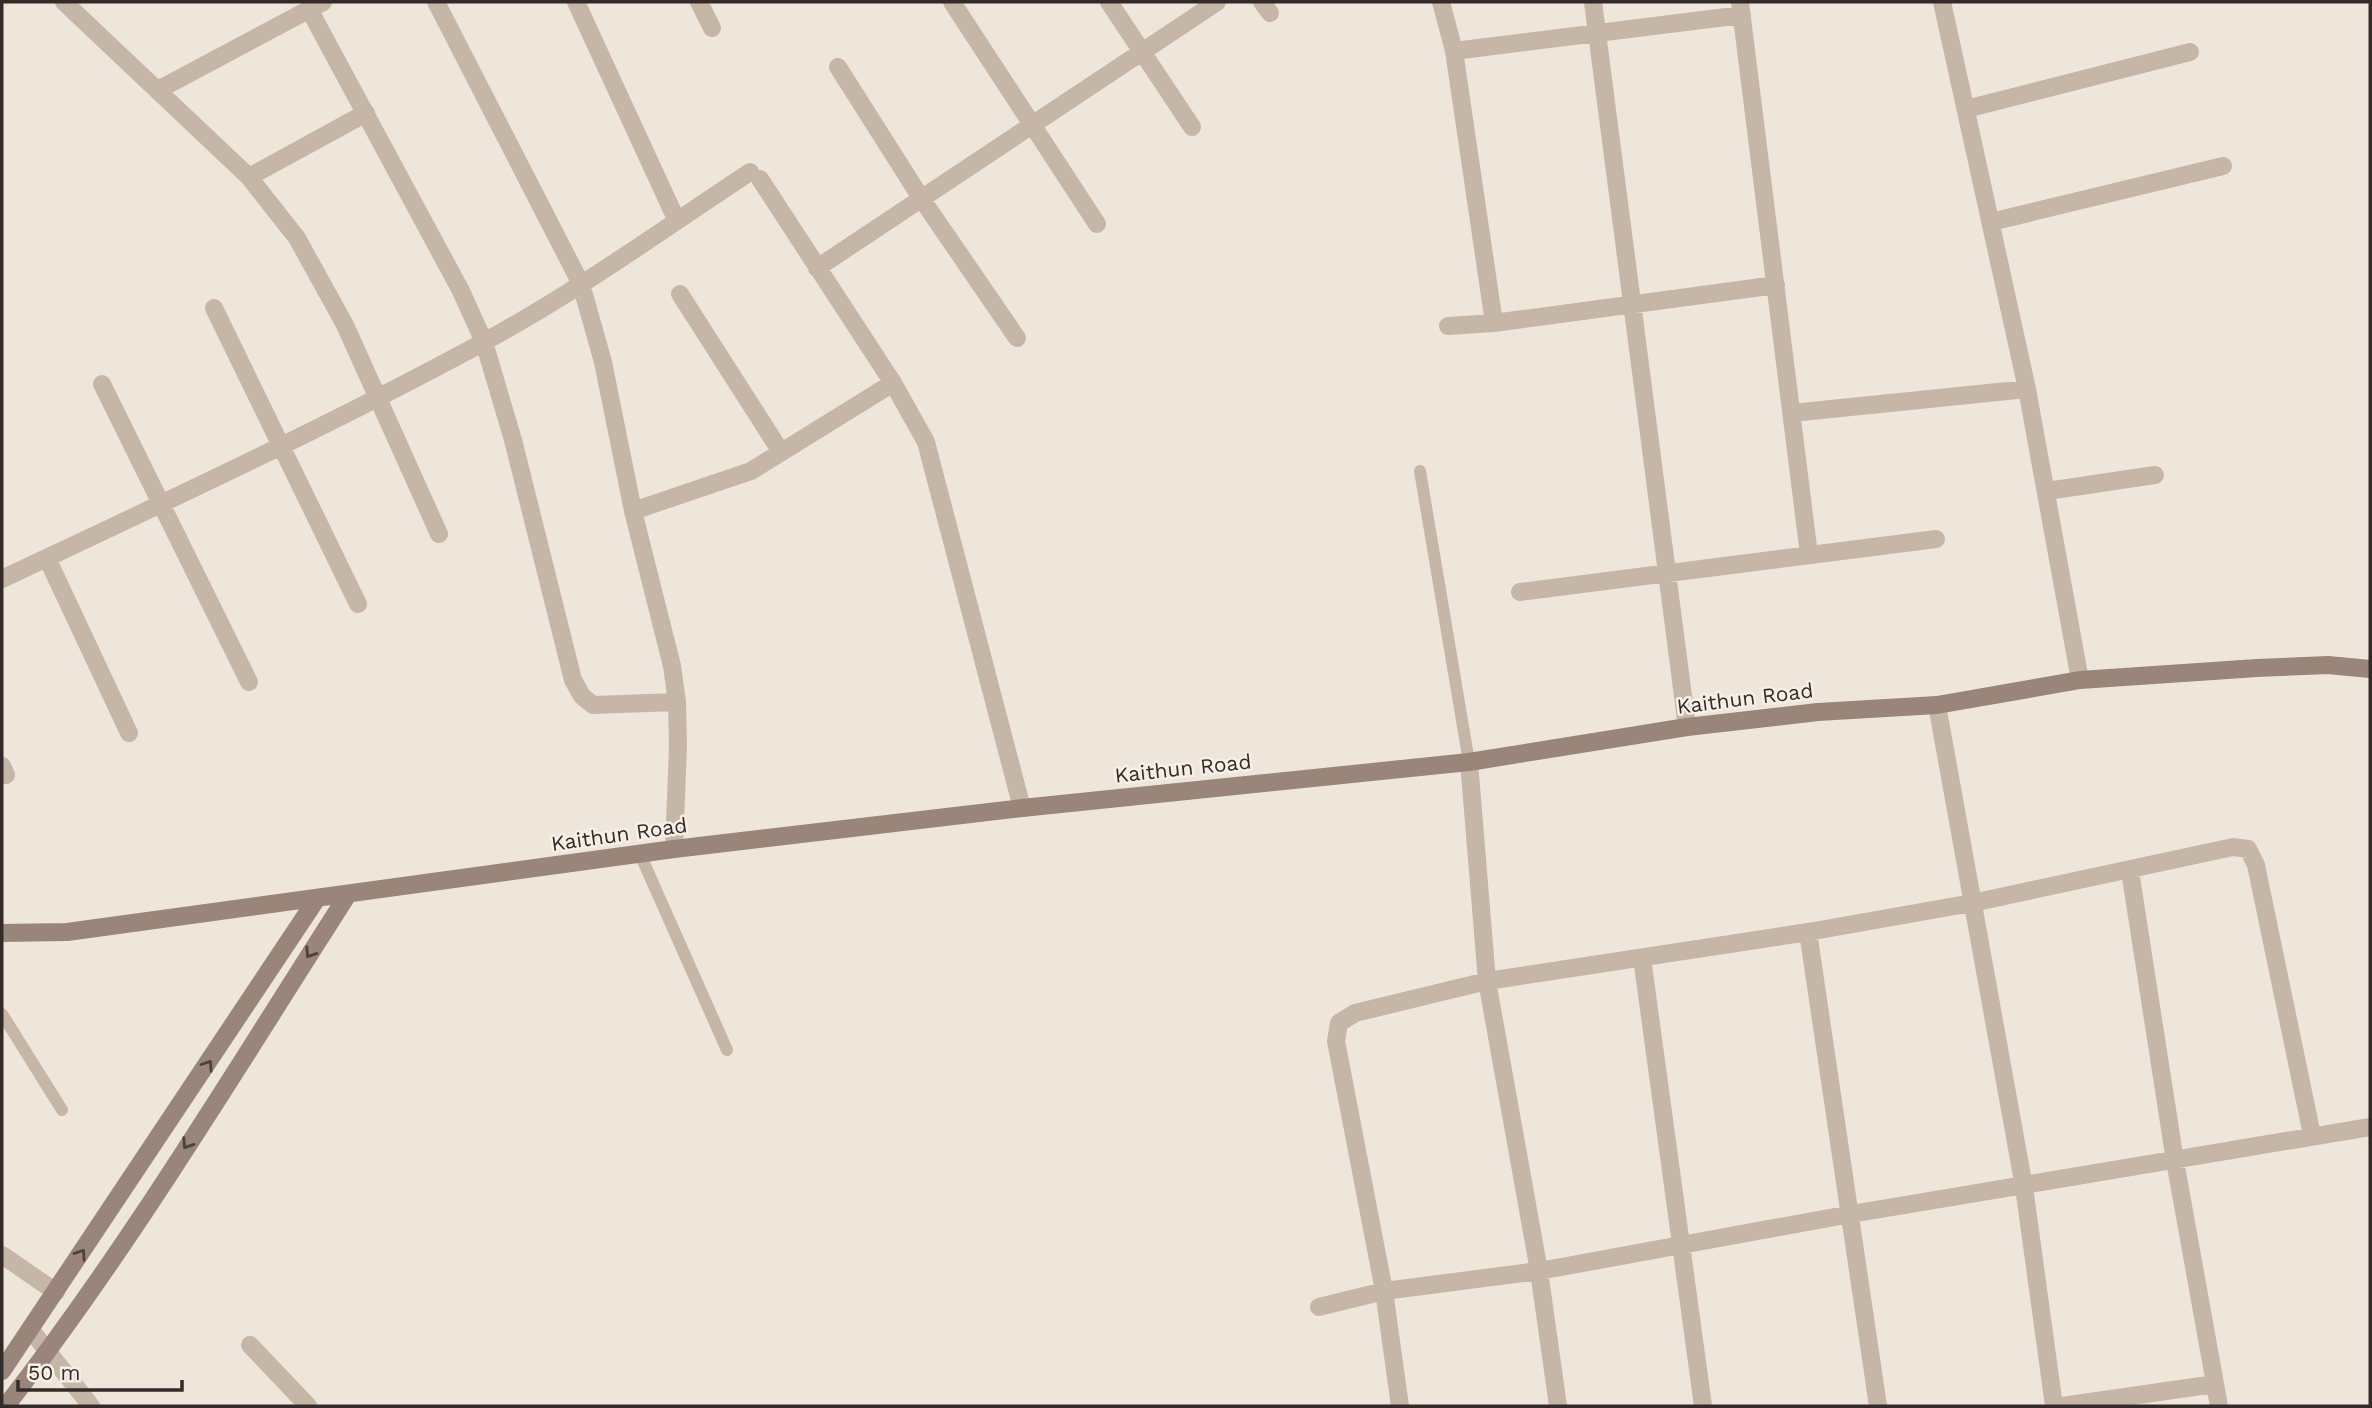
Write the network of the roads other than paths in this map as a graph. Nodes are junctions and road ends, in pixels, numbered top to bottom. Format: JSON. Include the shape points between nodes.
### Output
{"nodes":[{"id":1,"x":64,"y":2,"type":"edge"},
{"id":2,"x":436,"y":2,"type":"edge"},
{"id":3,"x":576,"y":2,"type":"edge"},
{"id":4,"x":699,"y":2,"type":"edge"},
{"id":5,"x":952,"y":2,"type":"edge"},
{"id":6,"x":1109,"y":2,"type":"edge"},
{"id":7,"x":1217,"y":2,"type":"edge"},
{"id":8,"x":1441,"y":2,"type":"edge"},
{"id":9,"x":1593,"y":2,"type":"edge"},
{"id":10,"x":1942,"y":2,"type":"edge"},
{"id":11,"x":316,"y":5,"type":"edge"},
{"id":12,"x":1741,"y":8,"type":"edge"},
{"id":13,"x":712,"y":28,"type":"dead end"},
{"id":14,"x":1598,"y":35,"type":"junction"},
{"id":15,"x":1454,"y":51,"type":"junction"},
{"id":16,"x":1142,"y":52,"type":"junction"},
{"id":17,"x":2190,"y":52,"type":"dead end"},
{"id":18,"x":838,"y":67,"type":"dead end"},
{"id":19,"x":158,"y":90,"type":"junction"},
{"id":20,"x":1966,"y":109,"type":"junction"},
{"id":21,"x":366,"y":113,"type":"junction"},
{"id":22,"x":1031,"y":126,"type":"junction"},
{"id":23,"x":1192,"y":127,"type":"dead end"},
{"id":24,"x":2223,"y":166,"type":"dead end"},
{"id":25,"x":248,"y":177,"type":"junction"},
{"id":26,"x":922,"y":198,"type":"junction"},
{"id":27,"x":677,"y":220,"type":"junction"},
{"id":28,"x":1991,"y":222,"type":"junction"},
{"id":29,"x":1097,"y":224,"type":"dead end"},
{"id":30,"x":817,"y":268,"type":"junction"},
{"id":31,"x":581,"y":284,"type":"junction"},
{"id":32,"x":1776,"y":285,"type":"junction"},
{"id":33,"x":680,"y":294,"type":"dead end"},
{"id":34,"x":1633,"y":304,"type":"junction"},
{"id":35,"x":214,"y":308,"type":"dead end"},
{"id":36,"x":1494,"y":323,"type":"junction"},
{"id":37,"x":1448,"y":326,"type":"dead end"},
{"id":38,"x":1017,"y":338,"type":"dead end"},
{"id":39,"x":484,"y":342,"type":"junction"},
{"id":40,"x":893,"y":383,"type":"junction"},
{"id":41,"x":102,"y":384,"type":"dead end"},
{"id":42,"x":2027,"y":389,"type":"junction"},
{"id":43,"x":380,"y":396,"type":"junction"},
{"id":44,"x":1792,"y":412,"type":"junction"},
{"id":45,"x":281,"y":446,"type":"junction"},
{"id":46,"x":781,"y":452,"type":"junction"},
{"id":47,"x":1420,"y":471,"type":"dead end"},
{"id":48,"x":2155,"y":475,"type":"dead end"},
{"id":49,"x":2047,"y":491,"type":"junction"},
{"id":50,"x":161,"y":503,"type":"junction"},
{"id":51,"x":633,"y":511,"type":"junction"},
{"id":52,"x":439,"y":534,"type":"dead end"},
{"id":53,"x":1936,"y":539,"type":"dead end"},
{"id":54,"x":1809,"y":555,"type":"junction"},
{"id":55,"x":47,"y":558,"type":"junction"},
{"id":56,"x":1668,"y":574,"type":"junction"},
{"id":57,"x":2,"y":579,"type":"edge"},
{"id":58,"x":1520,"y":592,"type":"dead end"},
{"id":59,"x":358,"y":604,"type":"dead end"},
{"id":60,"x":2370,"y":668,"type":"edge"},
{"id":61,"x":2080,"y":680,"type":"junction"},
{"id":62,"x":249,"y":682,"type":"dead end"},
{"id":63,"x":677,"y":702,"type":"junction"},
{"id":64,"x":1937,"y":705,"type":"junction"},
{"id":65,"x":1687,"y":727,"type":"junction"},
{"id":66,"x":129,"y":733,"type":"dead end"},
{"id":67,"x":1469,"y":762,"type":"junction"},
{"id":68,"x":1022,"y":808,"type":"junction"},
{"id":69,"x":674,"y":849,"type":"junction"},
{"id":70,"x":640,"y":854,"type":"junction"},
{"id":71,"x":2130,"y":871,"type":"junction"},
{"id":72,"x":347,"y":895,"type":"junction"},
{"id":73,"x":316,"y":900,"type":"junction"},
{"id":74,"x":1972,"y":903,"type":"junction"},
{"id":75,"x":1808,"y":932,"type":"junction"},
{"id":76,"x":2,"y":933,"type":"edge"},
{"id":77,"x":1642,"y":958,"type":"junction"},
{"id":78,"x":1487,"y":981,"type":"junction"},
{"id":79,"x":2,"y":1014,"type":"edge"},
{"id":80,"x":727,"y":1049,"type":"dead end"},
{"id":81,"x":62,"y":1110,"type":"dead end"},
{"id":82,"x":2370,"y":1127,"type":"edge"},
{"id":83,"x":2312,"y":1135,"type":"junction"},
{"id":84,"x":2175,"y":1161,"type":"junction"},
{"id":85,"x":2024,"y":1187,"type":"junction"},
{"id":86,"x":1851,"y":1214,"type":"junction"},
{"id":87,"x":1681,"y":1245,"type":"junction"},
{"id":88,"x":2,"y":1255,"type":"edge"},
{"id":89,"x":1539,"y":1271,"type":"junction"},
{"id":90,"x":56,"y":1292,"type":"junction"},
{"id":91,"x":1384,"y":1292,"type":"junction"},
{"id":92,"x":1319,"y":1307,"type":"dead end"},
{"id":93,"x":30,"y":1329,"type":"junction"},
{"id":94,"x":250,"y":1345,"type":"dead end"},
{"id":95,"x":48,"y":1352,"type":"junction"},
{"id":96,"x":2,"y":1371,"type":"edge"},
{"id":97,"x":2215,"y":1384,"type":"junction"},
{"id":98,"x":6,"y":1406,"type":"edge"},
{"id":99,"x":91,"y":1406,"type":"edge"},
{"id":100,"x":308,"y":1406,"type":"edge"},
{"id":101,"x":1400,"y":1406,"type":"edge"},
{"id":102,"x":1558,"y":1406,"type":"edge"},
{"id":103,"x":1703,"y":1406,"type":"edge"},
{"id":104,"x":1878,"y":1406,"type":"edge"},
{"id":105,"x":2054,"y":1406,"type":"edge"},
{"id":106,"x":2063,"y":1406,"type":"edge"},
{"id":107,"x":2219,"y":1406,"type":"edge"}],
"edges":[{"from":1,"to":19,"type":"street"},
{"from":2,"to":31,"type":"street"},
{"from":3,"to":27,"type":"street"},
{"from":4,"to":13,"type":"street"},
{"from":5,"to":22,"type":"street"},
{"from":6,"to":16,"type":"street"},
{"from":7,"to":16,"type":"street"},
{"from":8,"to":15,"type":"street"},
{"from":9,"to":14,"type":"street"},
{"from":10,"to":20,"type":"street"},
{"from":11,"to":19,"type":"street"},
{"from":11,"to":21,"type":"street"},
{"from":12,"to":14,"type":"street"},
{"from":12,"to":32,"type":"street"},
{"from":14,"to":15,"type":"street"},
{"from":14,"to":34,"type":"street"},
{"from":15,"to":36,"type":"street"},
{"from":16,"to":22,"type":"street"},
{"from":16,"to":23,"type":"street"},
{"from":17,"to":20,"type":"street"},
{"from":18,"to":26,"type":"street"},
{"from":19,"to":25,"type":"street"},
{"from":20,"to":28,"type":"street"},
{"from":21,"to":25,"type":"street"},
{"from":21,"to":39,"type":"street"},
{"from":22,"to":26,"type":"street"},
{"from":22,"to":29,"type":"street"},
{"from":24,"to":28,"type":"street"},
{"from":25,"to":43,"type":"street","via":[[297,238]]},
{"from":26,"to":30,"type":"street"},
{"from":26,"to":38,"type":"street"},
{"from":27,"to":30,"type":"street","via":[[755,176]]},
{"from":27,"to":31,"type":"street"},
{"from":28,"to":42,"type":"street"},
{"from":30,"to":40,"type":"street"},
{"from":31,"to":39,"type":"street"},
{"from":31,"to":51,"type":"street","via":[[603,362]]},
{"from":32,"to":34,"type":"street"},
{"from":32,"to":44,"type":"street"},
{"from":33,"to":46,"type":"street"},
{"from":34,"to":36,"type":"street"},
{"from":34,"to":56,"type":"street"},
{"from":35,"to":45,"type":"street"},
{"from":36,"to":37,"type":"street"},
{"from":39,"to":43,"type":"street"},
{"from":39,"to":63,"type":"street","via":[[573,680],[593,705]]},
{"from":40,"to":46,"type":"street"},
{"from":40,"to":68,"type":"street","via":[[926,442]]},
{"from":41,"to":50,"type":"street"},
{"from":42,"to":44,"type":"street"},
{"from":42,"to":49,"type":"street"},
{"from":43,"to":45,"type":"street"},
{"from":43,"to":52,"type":"street"},
{"from":44,"to":54,"type":"street"},
{"from":45,"to":50,"type":"street"},
{"from":45,"to":59,"type":"street"},
{"from":46,"to":51,"type":"street","via":[[751,471]]},
{"from":47,"to":67,"type":"lane"},
{"from":48,"to":49,"type":"street"},
{"from":49,"to":61,"type":"street"},
{"from":50,"to":55,"type":"street"},
{"from":50,"to":62,"type":"street"},
{"from":51,"to":63,"type":"street"},
{"from":53,"to":54,"type":"street"},
{"from":54,"to":56,"type":"street"},
{"from":55,"to":57,"type":"street"},
{"from":55,"to":66,"type":"street"},
{"from":56,"to":58,"type":"street"},
{"from":56,"to":65,"type":"street"},
{"from":60,"to":61,"type":"street","name":"Kaithun Road","via":[[2328,665]]},
{"from":61,"to":64,"type":"street","name":"Kaithun Road"},
{"from":63,"to":69,"type":"street"},
{"from":64,"to":65,"type":"street","name":"Kaithun Road"},
{"from":64,"to":74,"type":"street"},
{"from":65,"to":67,"type":"street","name":"Kaithun Road"},
{"from":67,"to":68,"type":"street","name":"Kaithun Road"},
{"from":67,"to":78,"type":"street"},
{"from":68,"to":69,"type":"street","name":"Kaithun Road"},
{"from":69,"to":70,"type":"street","name":"Kaithun Road"},
{"from":70,"to":72,"type":"street","name":"Kaithun Road"},
{"from":70,"to":80,"type":"lane"},
{"from":71,"to":74,"type":"street"},
{"from":71,"to":83,"type":"street","via":[[2233,846],[2248,849],[2256,865]]},
{"from":71,"to":84,"type":"street"},
{"from":72,"to":73,"type":"street","name":"Kaithun Road"},
{"from":72,"to":95,"type":"street","one_way":true},
{"from":73,"to":76,"type":"street","name":"Kaithun Road","via":[[67,932]]},
{"from":90,"to":73,"type":"street","one_way":true},
{"from":74,"to":75,"type":"street"},
{"from":74,"to":85,"type":"street"},
{"from":75,"to":77,"type":"street"},
{"from":75,"to":86,"type":"street"},
{"from":77,"to":78,"type":"street"},
{"from":77,"to":87,"type":"street"},
{"from":78,"to":89,"type":"street"},
{"from":78,"to":91,"type":"street","via":[[1354,1013],[1339,1023],[1336,1041]]},
{"from":79,"to":81,"type":"lane"},
{"from":82,"to":83,"type":"street"},
{"from":83,"to":84,"type":"street"},
{"from":84,"to":85,"type":"street"},
{"from":84,"to":97,"type":"street"},
{"from":85,"to":86,"type":"street"},
{"from":85,"to":105,"type":"street"},
{"from":86,"to":87,"type":"street"},
{"from":86,"to":104,"type":"street"},
{"from":87,"to":89,"type":"street"},
{"from":87,"to":103,"type":"street"},
{"from":88,"to":90,"type":"street"},
{"from":89,"to":91,"type":"street"},
{"from":89,"to":102,"type":"street"},
{"from":90,"to":93,"type":"street"},
{"from":91,"to":92,"type":"street"},
{"from":91,"to":101,"type":"street"},
{"from":93,"to":95,"type":"street"},
{"from":93,"to":96,"type":"street"},
{"from":94,"to":100,"type":"street"},
{"from":95,"to":98,"type":"street"},
{"from":95,"to":99,"type":"street"},
{"from":97,"to":106,"type":"street"},
{"from":97,"to":107,"type":"street"}]}
